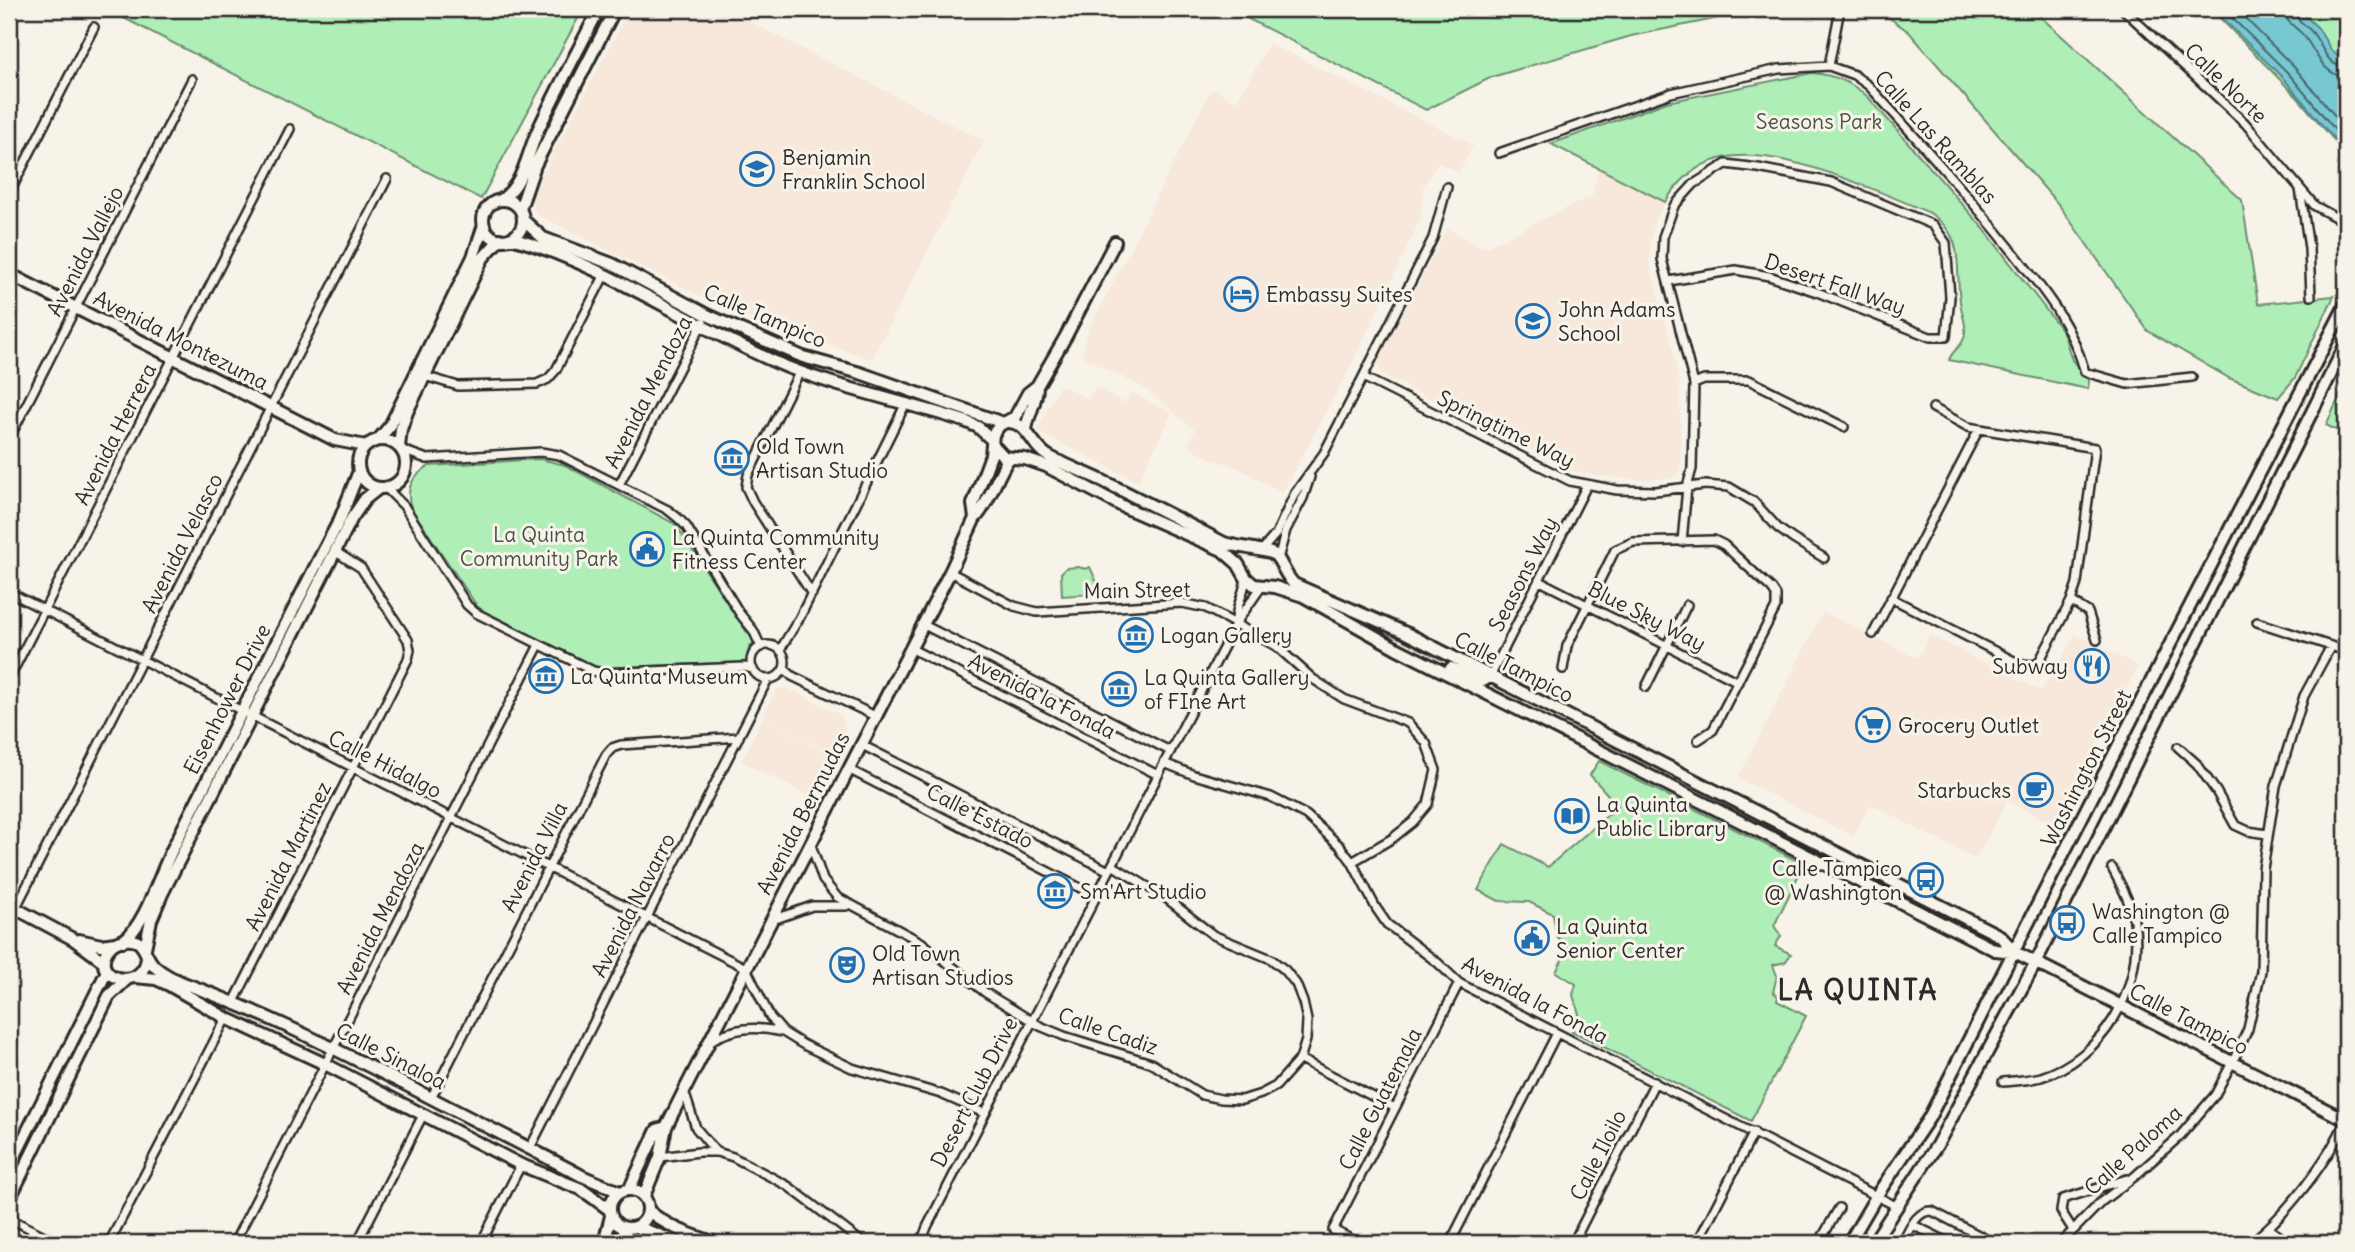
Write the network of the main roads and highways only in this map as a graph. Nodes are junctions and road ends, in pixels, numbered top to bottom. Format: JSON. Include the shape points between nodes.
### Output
{"nodes":[{"id":1,"x":599,"y":9,"type":"edge"},
{"id":2,"x":615,"y":9,"type":"edge"},
{"id":3,"x":567,"y":73,"type":"junction"},
{"id":4,"x":570,"y":97,"type":"junction"},
{"id":5,"x":501,"y":200,"type":"junction"},
{"id":6,"x":522,"y":215,"type":"junction"},
{"id":7,"x":484,"y":225,"type":"junction"},
{"id":8,"x":506,"y":239,"type":"junction"},
{"id":9,"x":1115,"y":242,"type":"dead end"},
{"id":10,"x":9,"y":274,"type":"edge"},
{"id":11,"x":2346,"y":304,"type":"edge"},
{"id":12,"x":2346,"y":344,"type":"edge"},
{"id":13,"x":420,"y":374,"type":"junction"},
{"id":14,"x":1037,"y":386,"type":"junction"},
{"id":15,"x":1005,"y":422,"type":"junction"},
{"id":16,"x":1027,"y":432,"type":"junction"},
{"id":17,"x":335,"y":440,"type":"junction"},
{"id":18,"x":378,"y":440,"type":"junction"},
{"id":19,"x":992,"y":442,"type":"junction"},
{"id":20,"x":366,"y":446,"type":"junction"},
{"id":21,"x":401,"y":449,"type":"junction"},
{"id":22,"x":1012,"y":458,"type":"junction"},
{"id":23,"x":358,"y":468,"type":"junction"},
{"id":24,"x":383,"y":488,"type":"junction"},
{"id":25,"x":975,"y":518,"type":"junction"},
{"id":26,"x":1259,"y":550,"type":"junction"},
{"id":27,"x":1279,"y":561,"type":"junction"},
{"id":28,"x":1245,"y":577,"type":"junction"},
{"id":29,"x":1264,"y":586,"type":"junction"},
{"id":30,"x":1396,"y":648,"type":"junction"},
{"id":31,"x":1490,"y":677,"type":"junction"},
{"id":32,"x":248,"y":715,"type":"junction"},
{"id":33,"x":12,"y":907,"type":"edge"},
{"id":34,"x":73,"y":939,"type":"junction"},
{"id":35,"x":119,"y":942,"type":"junction"},
{"id":36,"x":146,"y":951,"type":"junction"},
{"id":37,"x":2015,"y":951,"type":"junction"},
{"id":38,"x":2035,"y":962,"type":"junction"},
{"id":39,"x":105,"y":966,"type":"junction"},
{"id":40,"x":131,"y":978,"type":"junction"},
{"id":41,"x":2346,"y":1120,"type":"edge"},
{"id":42,"x":666,"y":1127,"type":"junction"},
{"id":43,"x":9,"y":1168,"type":"edge"},
{"id":44,"x":625,"y":1191,"type":"junction"},
{"id":45,"x":644,"y":1196,"type":"junction"},
{"id":46,"x":9,"y":1200,"type":"edge"},
{"id":47,"x":649,"y":1211,"type":"junction"},
{"id":48,"x":611,"y":1213,"type":"junction"},
{"id":49,"x":633,"y":1228,"type":"junction"},
{"id":50,"x":604,"y":1243,"type":"edge"},
{"id":51,"x":617,"y":1243,"type":"edge"},
{"id":52,"x":635,"y":1243,"type":"edge"},
{"id":53,"x":650,"y":1243,"type":"edge"},
{"id":54,"x":680,"y":1243,"type":"edge"},
{"id":55,"x":716,"y":1243,"type":"edge"},
{"id":56,"x":1849,"y":1243,"type":"edge"},
{"id":57,"x":1873,"y":1243,"type":"edge"}],
"edges":[{"from":1,"to":3,"type":"main road","name":"Eisenhower Drive"},
{"from":2,"to":4,"type":"main road","name":"Eisenhower Drive"},
{"from":3,"to":4,"type":"main road"},
{"from":3,"to":5,"type":"main road","name":"Eisenhower Drive","via":[[519,180]]},
{"from":4,"to":6,"type":"main road","name":"Eisenhower Drive","via":[[535,165]]},
{"from":5,"to":6,"type":"main road","via":[[512,202]]},
{"from":5,"to":7,"type":"main road","name":"Eisenhower Drive","via":[[487,209]]},
{"from":6,"to":8,"type":"main road","name":"Eisenhower Drive","via":[[520,231]]},
{"from":6,"to":15,"type":"main road","name":"Calle Tampico","via":[[543,238],[612,264],[707,315],[803,357]]},
{"from":7,"to":8,"type":"main road","via":[[490,234]]},
{"from":7,"to":13,"type":"main road","name":"Eisenhower Drive"},
{"from":8,"to":13,"type":"main road","name":"Eisenhower Drive","via":[[483,258]]},
{"from":8,"to":19,"type":"main road","name":"Calle Tampico","via":[[552,252],[800,371],[967,422]]},
{"from":9,"to":14,"type":"main road","name":"Avenida Bermudas"},
{"from":10,"to":17,"type":"main road","name":"Avenida Montezuma"},
{"from":11,"to":37,"type":"main road","name":"Washington Street"},
{"from":12,"to":38,"type":"main road","name":"Washington Street"},
{"from":13,"to":18,"type":"main road","name":"Eisenhower Drive"},
{"from":13,"to":21,"type":"main road","name":"Eisenhower Drive","via":[[404,421]]},
{"from":14,"to":15,"type":"main road","name":"Avenida Bermudas","via":[[1015,417]]},
{"from":14,"to":16,"type":"main road","name":"Avenida Bermudas"},
{"from":15,"to":16,"type":"main road","name":"Calle Tampico","via":[[1019,424]]},
{"from":15,"to":19,"type":"main road","name":"Avenida Bermudas","via":[[995,429]]},
{"from":16,"to":22,"type":"main road","name":"Avenida Bermudas","via":[[1027,447]]},
{"from":16,"to":26,"type":"main road","name":"Calle Tampico","via":[[1046,456],[1224,543]]},
{"from":17,"to":20,"type":"main road","name":"Avenida Montezuma"},
{"from":17,"to":23,"type":"main road","name":"Avenida Montezuma","via":[[353,455]]},
{"from":18,"to":20,"type":"main road"},
{"from":18,"to":21,"type":"main road"},
{"from":19,"to":22,"type":"main road","name":"Calle Tampico","via":[[999,454]]},
{"from":19,"to":25,"type":"main road","name":"Avenida Bermudas","via":[[973,504]]},
{"from":20,"to":23,"type":"main road","name":"Eisenhower Drive"},
{"from":21,"to":24,"type":"main road","name":"Eisenhower Drive","via":[[407,464],[403,477]]},
{"from":22,"to":25,"type":"main road","name":"Avenida Bermudas"},
{"from":22,"to":28,"type":"main road","name":"Calle Tampico","via":[[1046,466],[1222,550]]},
{"from":23,"to":24,"type":"main road","via":[[367,482]]},
{"from":23,"to":32,"type":"main road","name":"Eisenhower Drive","via":[[344,512],[267,659]]},
{"from":24,"to":32,"type":"main road","name":"Eisenhower Drive","via":[[361,503]]},
{"from":25,"to":42,"type":"main road","name":"Avenida Bermudas"},
{"from":26,"to":27,"type":"main road","name":"Calle Tampico","via":[[1271,552]]},
{"from":26,"to":28,"type":"main road","name":"Desert Club Drive","via":[[1245,559]]},
{"from":27,"to":29,"type":"main road","name":"Desert Club Drive","via":[[1277,578]]},
{"from":27,"to":31,"type":"main road","name":"Calle Tampico","via":[[1294,584],[1406,633]]},
{"from":28,"to":29,"type":"main road","name":"Calle Tampico"},
{"from":29,"to":30,"type":"main road","name":"Calle Tampico","via":[[1303,596]]},
{"from":30,"to":31,"type":"main road","via":[[1483,681]]},
{"from":30,"to":37,"type":"main road","name":"Calle Tampico","via":[[1995,950]]},
{"from":31,"to":37,"type":"main road","name":"Calle Tampico","via":[[2000,936]]},
{"from":32,"to":35,"type":"main road","name":"Eisenhower Drive","via":[[158,879],[142,920]]},
{"from":32,"to":36,"type":"main road","name":"Eisenhower Drive","via":[[162,894],[151,920]]},
{"from":33,"to":34,"type":"main road"},
{"from":34,"to":35,"type":"main road","via":[[102,945]]},
{"from":34,"to":39,"type":"main road"},
{"from":35,"to":36,"type":"main road","via":[[132,941]]},
{"from":35,"to":39,"type":"main road","via":[[107,951]]},
{"from":36,"to":40,"type":"main road","via":[[144,969]]},
{"from":36,"to":44,"type":"main road","name":"Calle Sinaloa","via":[[153,964],[171,978],[334,1048],[582,1176]]},
{"from":37,"to":38,"type":"main road","name":"Calle Tampico"},
{"from":37,"to":56,"type":"main road","name":"Washington Street","via":[[1929,1118]]},
{"from":38,"to":41,"type":"main road","name":"Calle Tampico"},
{"from":38,"to":57,"type":"main road","name":"Washington Street","via":[[1937,1144]]},
{"from":39,"to":40,"type":"main road","via":[[116,977]]},
{"from":39,"to":43,"type":"main road"},
{"from":40,"to":46,"type":"main road","via":[[109,996]]},
{"from":40,"to":48,"type":"main road","name":"Calle Sinaloa","via":[[156,979],[521,1165],[581,1189]]},
{"from":42,"to":44,"type":"main road","name":"Avenida Bermudas","via":[[657,1130]]},
{"from":42,"to":45,"type":"main road","name":"Avenida Bermudas"},
{"from":44,"to":45,"type":"main road"},
{"from":44,"to":48,"type":"main road","via":[[612,1199]]},
{"from":45,"to":47,"type":"main road"},
{"from":47,"to":49,"type":"main road"},
{"from":47,"to":55,"type":"main road","via":[[679,1231]]},
{"from":48,"to":49,"type":"main road","via":[[618,1225]]},
{"from":48,"to":50,"type":"main road"},
{"from":49,"to":51,"type":"main road"},
{"from":49,"to":54,"type":"main road"},
{"from":52,"to":53,"type":"main road"}]}
